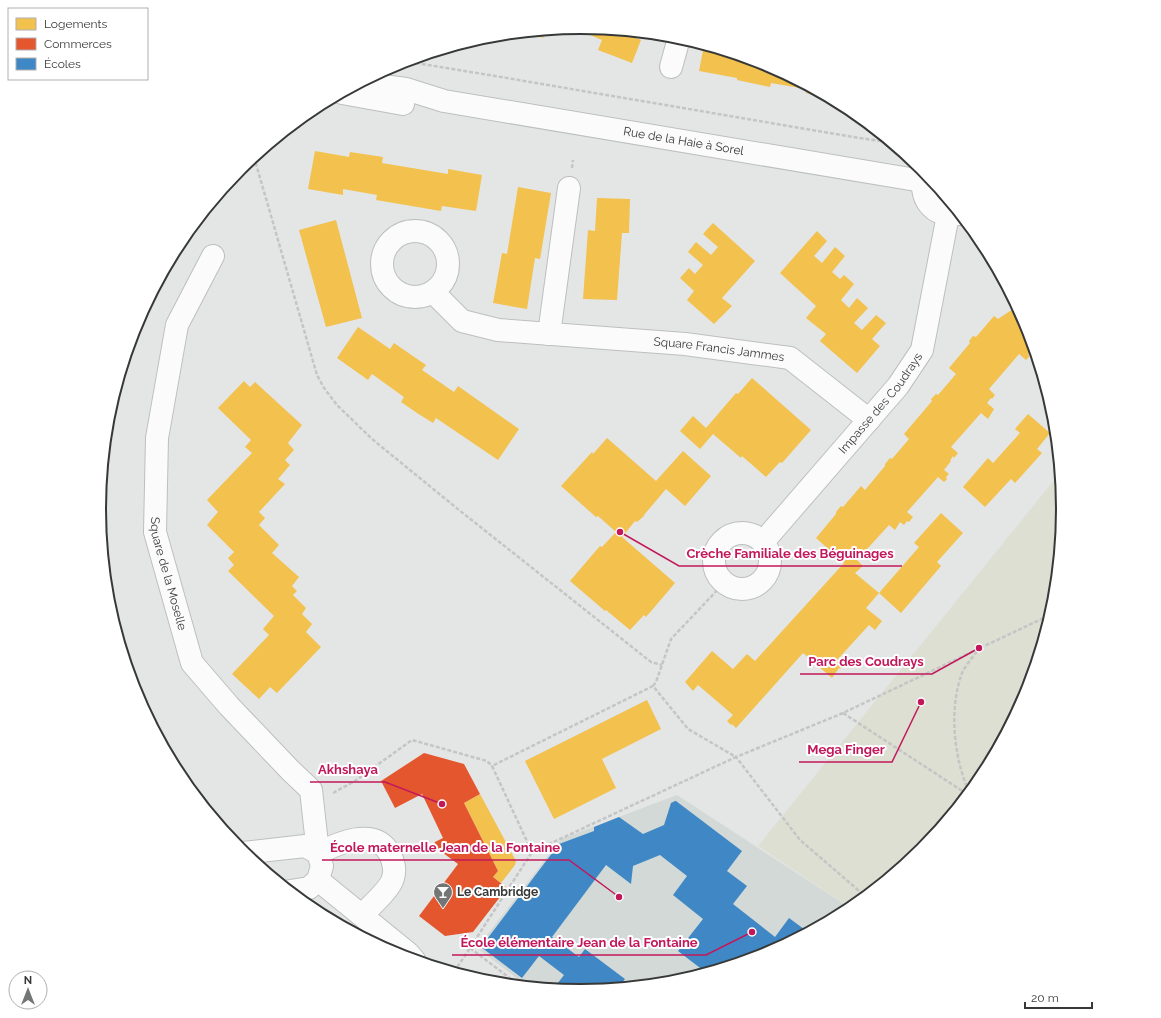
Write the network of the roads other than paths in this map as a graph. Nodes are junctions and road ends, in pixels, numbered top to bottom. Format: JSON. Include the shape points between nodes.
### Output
{"nodes":[{"id":1,"x":677,"y":44,"type":"edge"},
{"id":2,"x":671,"y":66,"type":"dead end"},
{"id":3,"x":372,"y":82,"type":"edge"},
{"id":4,"x":350,"y":94,"type":"edge"},
{"id":5,"x":444,"y":101,"type":"junction"},
{"id":6,"x":919,"y":176,"type":"edge"},
{"id":7,"x":924,"y":181,"type":"edge"},
{"id":8,"x":569,"y":188,"type":"dead end"},
{"id":9,"x":953,"y":215,"type":"edge"},
{"id":10,"x":954,"y":215,"type":"edge"},
{"id":11,"x":213,"y":256,"type":"dead end"},
{"id":12,"x":433,"y":292,"type":"dead end"},
{"id":13,"x":548,"y":334,"type":"junction"},
{"id":14,"x":869,"y":420,"type":"junction"},
{"id":15,"x":763,"y":542,"type":"junction"},
{"id":16,"x":252,"y":852,"type":"edge"},
{"id":17,"x":318,"y":853,"type":"junction"},
{"id":18,"x":318,"y":880,"type":"junction"},
{"id":19,"x":297,"y":890,"type":"edge"},
{"id":20,"x":362,"y":915,"type":"junction"},
{"id":21,"x":404,"y":950,"type":"edge"}],
"edges":[{"from":1,"to":2,"type":"street"},
{"from":3,"to":5,"type":"street","name":"Rue de la Haie à Sorel"},
{"from":4,"to":5,"type":"street","name":"Rue de la Haie à Sorel","via":[[402,104]]},
{"from":5,"to":6,"type":"street","name":"Rue de la Haie à Sorel"},
{"from":7,"to":9,"type":"street","via":[[923,191],[932,207]]},
{"from":8,"to":13,"type":"street"},
{"from":10,"to":14,"type":"street","name":"Impasse des Coudrays","via":[[922,350],[898,386]]},
{"from":11,"to":17,"type":"street","name":"Square de la Moselle","via":[[177,325],[157,438],[154,532],[192,663],[229,706],[311,790]]},
{"from":12,"to":13,"type":"street","name":"Square Francis Jammes","via":[[462,321],[498,330]]},
{"from":13,"to":14,"type":"street","name":"Square Francis Jammes","via":[[685,344],[790,358]]},
{"from":14,"to":15,"type":"street","name":"Impasse des Coudrays"},
{"from":15,"to":15,"type":"street","via":[[770,557],[769,569],[763,580],[756,586],[740,589],[724,583],[718,576],[714,559],[722,542],[729,536],[738,534],[755,536]]},
{"from":16,"to":17,"type":"street","via":[[305,846]]},
{"from":17,"to":18,"type":"street","via":[[322,866]]},
{"from":17,"to":20,"type":"street","via":[[354,839],[373,839],[386,848],[394,862],[394,878]]},
{"from":18,"to":19,"type":"street","via":[[309,888]]},
{"from":18,"to":20,"type":"street"},
{"from":20,"to":21,"type":"street"}]}
